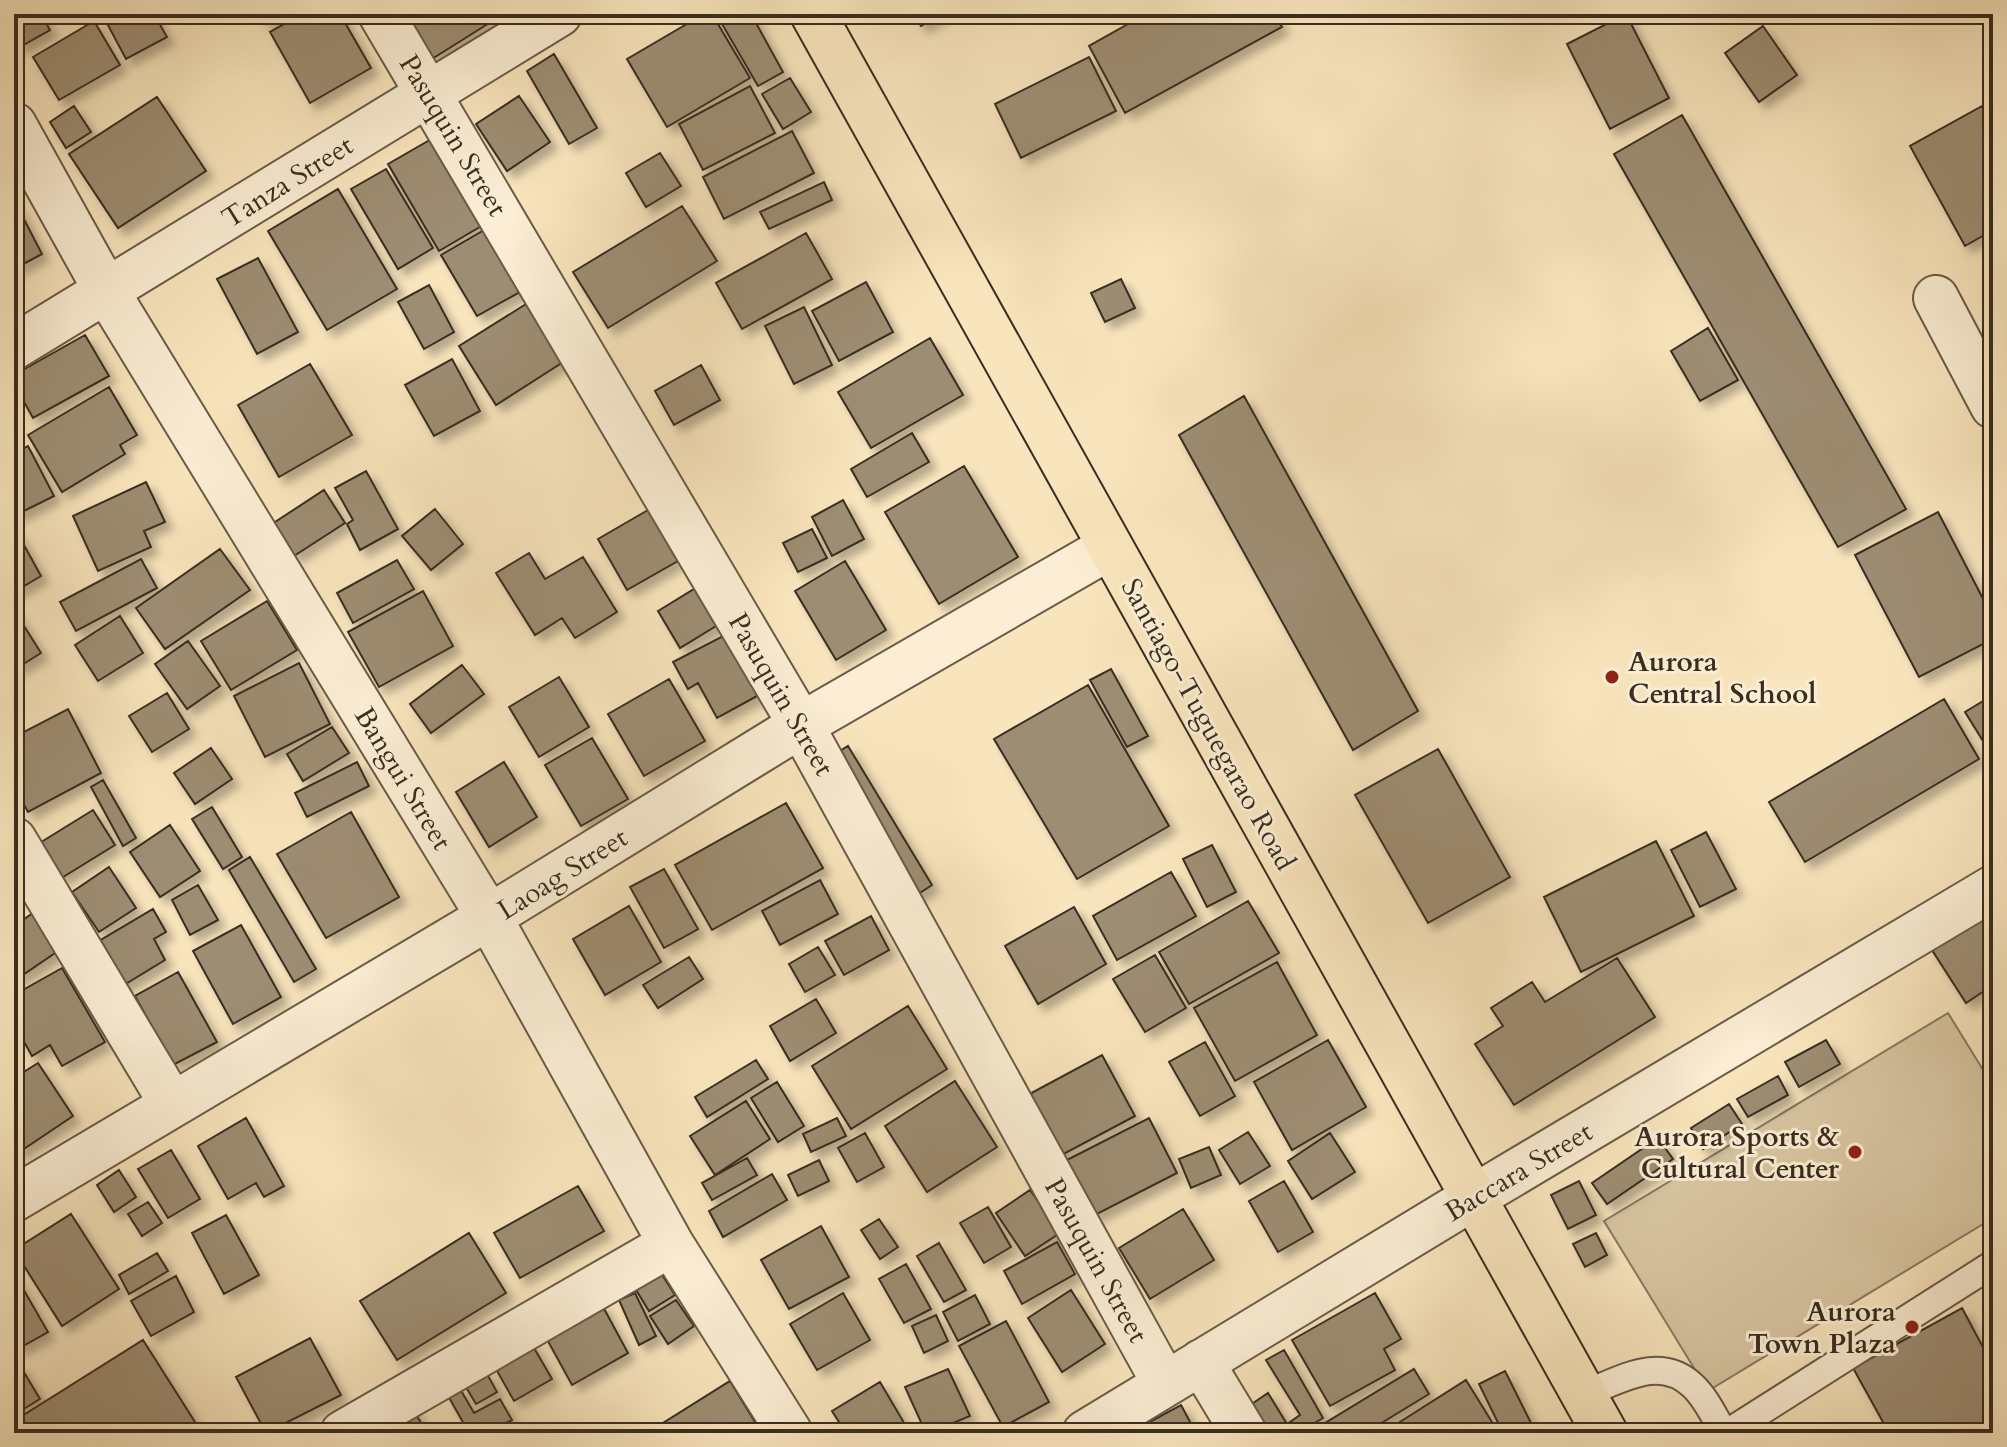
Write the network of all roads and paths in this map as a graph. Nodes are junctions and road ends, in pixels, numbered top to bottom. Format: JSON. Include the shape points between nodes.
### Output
{"nodes":[{"id":1,"x":381,"y":14,"type":"edge"},
{"id":2,"x":559,"y":14,"type":"edge"},
{"id":3,"x":813,"y":14,"type":"edge"},
{"id":4,"x":429,"y":93,"type":"junction"},
{"id":5,"x":14,"y":125,"type":"edge"},
{"id":6,"x":107,"y":292,"type":"junction"},
{"id":7,"x":1936,"y":298,"type":"dead end"},
{"id":8,"x":14,"y":347,"type":"edge"},
{"id":9,"x":1993,"y":406,"type":"edge"},
{"id":10,"x":1110,"y":547,"type":"junction"},
{"id":11,"x":801,"y":725,"type":"junction"},
{"id":12,"x":14,"y":840,"type":"edge"},
{"id":13,"x":1993,"y":888,"type":"edge"},
{"id":14,"x":489,"y":917,"type":"junction"},
{"id":15,"x":172,"y":1104,"type":"junction"},
{"id":16,"x":1474,"y":1197,"type":"junction"},
{"id":17,"x":14,"y":1199,"type":"edge"},
{"id":18,"x":671,"y":1244,"type":"junction"},
{"id":19,"x":1993,"y":1264,"type":"edge"},
{"id":20,"x":1183,"y":1373,"type":"junction"},
{"id":21,"x":1584,"y":1394,"type":"junction"},
{"id":22,"x":343,"y":1433,"type":"edge"},
{"id":23,"x":790,"y":1433,"type":"edge"},
{"id":24,"x":1085,"y":1433,"type":"edge"},
{"id":25,"x":1244,"y":1433,"type":"edge"},
{"id":26,"x":1605,"y":1433,"type":"edge"},
{"id":27,"x":1726,"y":1433,"type":"edge"}],
"edges":[{"from":1,"to":4,"type":"street","name":"Pasuquin Street"},
{"from":2,"to":4,"type":"street","name":"Tanza Street"},
{"from":3,"to":10,"type":"highway","name":"Santiago-Tuguegarao Road"},
{"from":4,"to":6,"type":"street","name":"Tanza Street"},
{"from":4,"to":11,"type":"street","name":"Pasuquin Street"},
{"from":5,"to":6,"type":"street","name":"Bangui Street"},
{"from":6,"to":8,"type":"street","name":"Tanza Street"},
{"from":6,"to":14,"type":"street","name":"Bangui Street"},
{"from":7,"to":9,"type":"street"},
{"from":10,"to":11,"type":"street","name":"Laoag Street"},
{"from":10,"to":16,"type":"highway","name":"Santiago-Tuguegarao Road"},
{"from":11,"to":14,"type":"street","name":"Laoag Street"},
{"from":11,"to":20,"type":"street","name":"Pasuquin Street"},
{"from":12,"to":15,"type":"street"},
{"from":13,"to":16,"type":"street","name":"Baccara Street"},
{"from":14,"to":15,"type":"street","name":"Laoag Street"},
{"from":14,"to":18,"type":"street","name":"Bangui Street"},
{"from":15,"to":17,"type":"street","name":"Laoag Street"},
{"from":16,"to":20,"type":"street","name":"Baccara Street"},
{"from":16,"to":21,"type":"highway","name":"Santiago-Tuguegarao Road"},
{"from":18,"to":22,"type":"street"},
{"from":18,"to":23,"type":"street","name":"Bangui Street"},
{"from":19,"to":27,"type":"lane"},
{"from":20,"to":24,"type":"street","name":"Baccara Street"},
{"from":20,"to":25,"type":"street","name":"Pasuquin Street"},
{"from":21,"to":26,"type":"highway","name":"Santiago-Tuguegarao Road"},
{"from":21,"to":27,"type":"lane","via":[[1647,1371],[1670,1370],[1694,1387]]}]}
